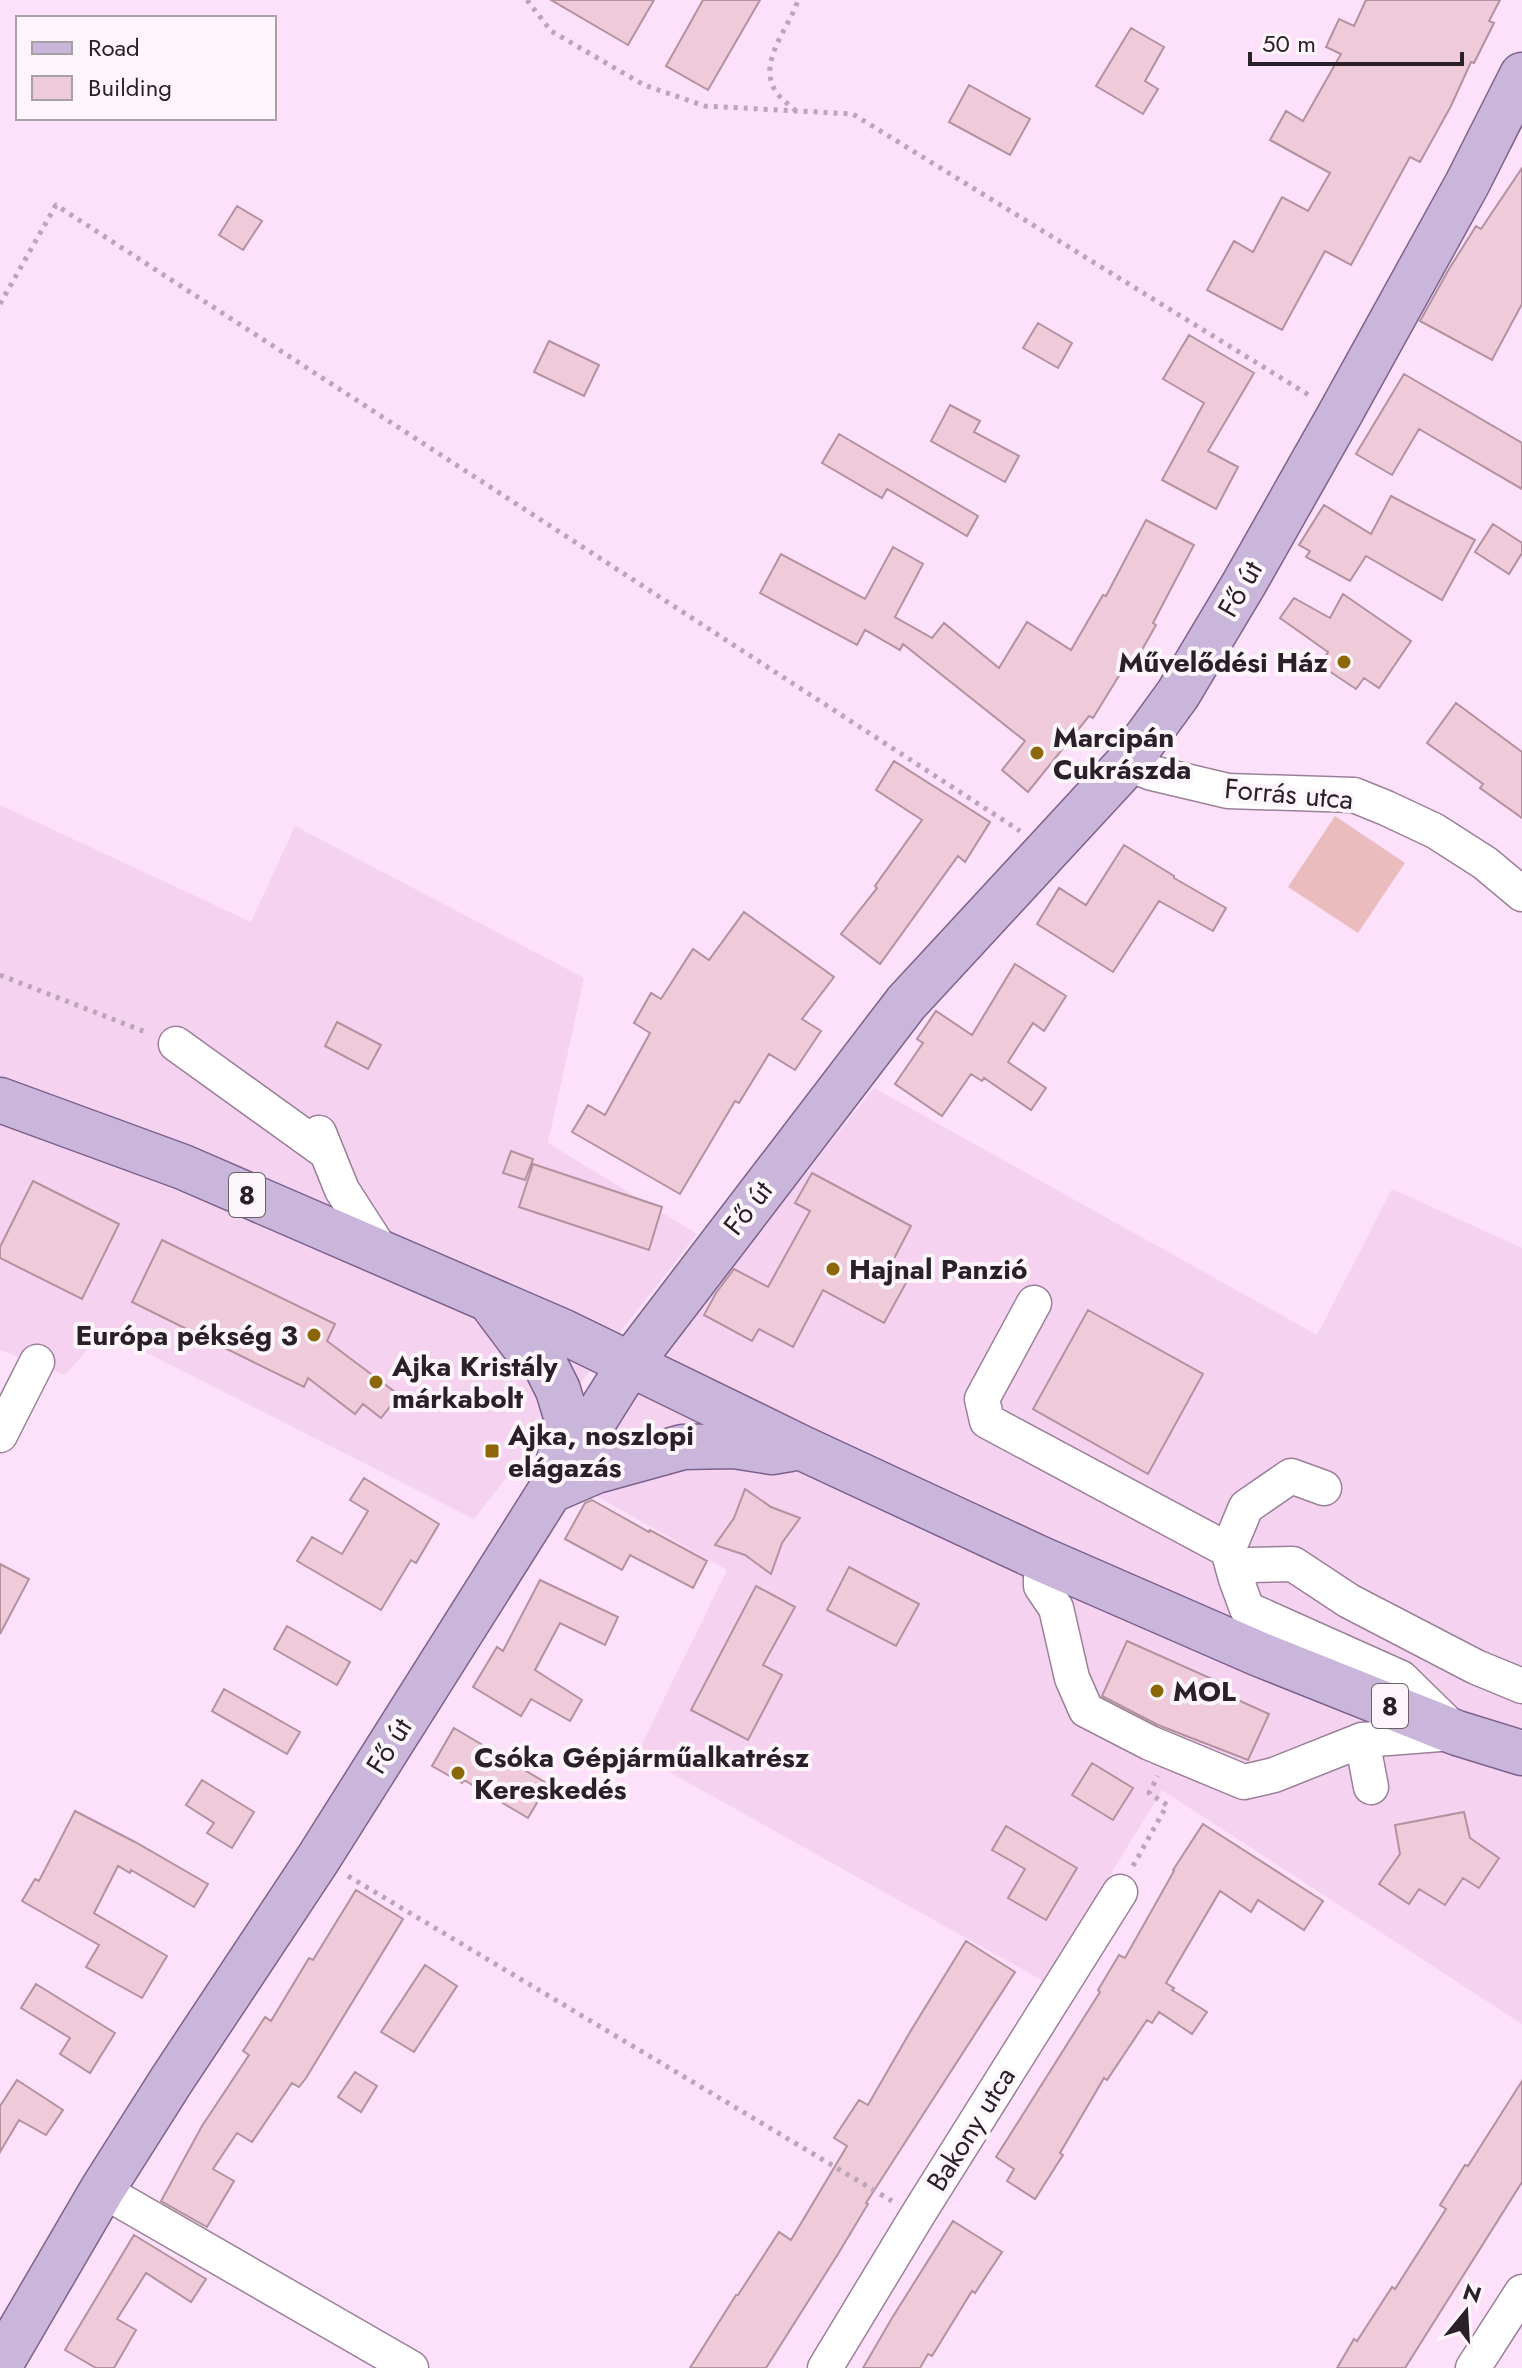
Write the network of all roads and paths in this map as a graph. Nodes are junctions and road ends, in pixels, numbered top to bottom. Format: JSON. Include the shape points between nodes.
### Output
{"nodes":[{"id":1,"x":527,"y":0,"type":"edge"},
{"id":2,"x":798,"y":0,"type":"edge"},
{"id":3,"x":1522,"y":75,"type":"edge"},
{"id":4,"x":796,"y":111,"type":"junction"},
{"id":5,"x":0,"y":304,"type":"edge"},
{"id":6,"x":1340,"y":414,"type":"junction"},
{"id":7,"x":1127,"y":764,"type":"junction"},
{"id":8,"x":1048,"y":849,"type":"junction"},
{"id":9,"x":1522,"y":894,"type":"edge"},
{"id":10,"x":0,"y":975,"type":"edge"},
{"id":11,"x":176,"y":1044,"type":"joint"},
{"id":12,"x":0,"y":1100,"type":"edge"},
{"id":13,"x":382,"y":1252,"type":"junction"},
{"id":14,"x":490,"y":1301,"type":"junction"},
{"id":15,"x":1034,"y":1303,"type":"dead end"},
{"id":16,"x":37,"y":1362,"type":"dead end"},
{"id":17,"x":630,"y":1364,"type":"junction"},
{"id":18,"x":0,"y":1435,"type":"edge"},
{"id":19,"x":802,"y":1448,"type":"junction"},
{"id":20,"x":1324,"y":1488,"type":"dead end"},
{"id":21,"x":552,"y":1490,"type":"junction"},
{"id":22,"x":1041,"y":1559,"type":"junction"},
{"id":23,"x":1232,"y":1565,"type":"junction"},
{"id":24,"x":1522,"y":1686,"type":"edge"},
{"id":25,"x":1457,"y":1733,"type":"junction"},
{"id":26,"x":1362,"y":1740,"type":"junction"},
{"id":27,"x":1522,"y":1753,"type":"edge"},
{"id":28,"x":1371,"y":1787,"type":"dead end"},
{"id":29,"x":1149,"y":1793,"type":"dead end"},
{"id":30,"x":318,"y":1859,"type":"junction"},
{"id":31,"x":1120,"y":1892,"type":"joint"},
{"id":32,"x":102,"y":2190,"type":"junction"},
{"id":33,"x":917,"y":2216,"type":"junction"},
{"id":34,"x":1522,"y":2292,"type":"edge"},
{"id":35,"x":0,"y":2365,"type":"edge"},
{"id":36,"x":411,"y":2368,"type":"edge"},
{"id":37,"x":825,"y":2368,"type":"edge"},
{"id":38,"x":1473,"y":2368,"type":"edge"}],
"edges":[{"from":1,"to":4,"type":"path","via":[[551,31],[644,85],[705,106]]},
{"from":2,"to":4,"type":"path","via":[[778,37],[769,75],[776,92]]},
{"from":3,"to":6,"type":"main road","name":"Fő út"},
{"from":4,"to":6,"type":"path","via":[[853,114]]},
{"from":5,"to":8,"type":"path","via":[[56,205]]},
{"from":6,"to":7,"type":"main road","name":"Fő út","via":[[1178,694]]},
{"from":7,"to":8,"type":"main road","name":"Fő út"},
{"from":7,"to":9,"type":"street","name":"Forrás utca","via":[[1228,791],[1354,795],[1435,831]]},
{"from":8,"to":17,"type":"main road","name":"Fő út","via":[[906,1003]]},
{"from":10,"to":11,"type":"path"},
{"from":11,"to":13,"type":"street","via":[[322,1141],[342,1190]]},
{"from":12,"to":13,"type":"main road","number":"8","via":[[183,1167]]},
{"from":13,"to":14,"type":"main road","number":"8"},
{"from":14,"to":17,"type":"main road","number":"8"},
{"from":14,"to":21,"type":"main road","via":[[524,1346],[544,1362],[558,1390],[568,1423]]},
{"from":15,"to":23,"type":"street","via":[[982,1399],[987,1421]]},
{"from":16,"to":18,"type":"street"},
{"from":17,"to":19,"type":"main road","number":"8"},
{"from":17,"to":21,"type":"main road","name":"Fő út"},
{"from":19,"to":21,"type":"main road","via":[[772,1452],[683,1447],[596,1471]]},
{"from":19,"to":22,"type":"main road","number":"8"},
{"from":20,"to":23,"type":"street","via":[[1291,1476],[1246,1507]]},
{"from":21,"to":30,"type":"main road","name":"Fő út"},
{"from":22,"to":25,"type":"main road","number":"8"},
{"from":22,"to":26,"type":"street","via":[[1041,1586],[1056,1608],[1072,1678],[1086,1710],[1244,1782]]},
{"from":23,"to":24,"type":"street","via":[[1293,1564],[1349,1601]]},
{"from":23,"to":25,"type":"street","via":[[1247,1609],[1401,1678]]},
{"from":25,"to":26,"type":"street"},
{"from":25,"to":27,"type":"main road","number":"8"},
{"from":26,"to":28,"type":"street"},
{"from":29,"to":31,"type":"path","via":[[1167,1805]]},
{"from":30,"to":32,"type":"main road","name":"Fő út"},
{"from":30,"to":33,"type":"path"},
{"from":31,"to":33,"type":"street","name":"Bakony utca"},
{"from":32,"to":35,"type":"main road","name":"Fő út"},
{"from":32,"to":36,"type":"street"},
{"from":33,"to":37,"type":"street","name":"Bakony utca"},
{"from":34,"to":38,"type":"street"}]}
